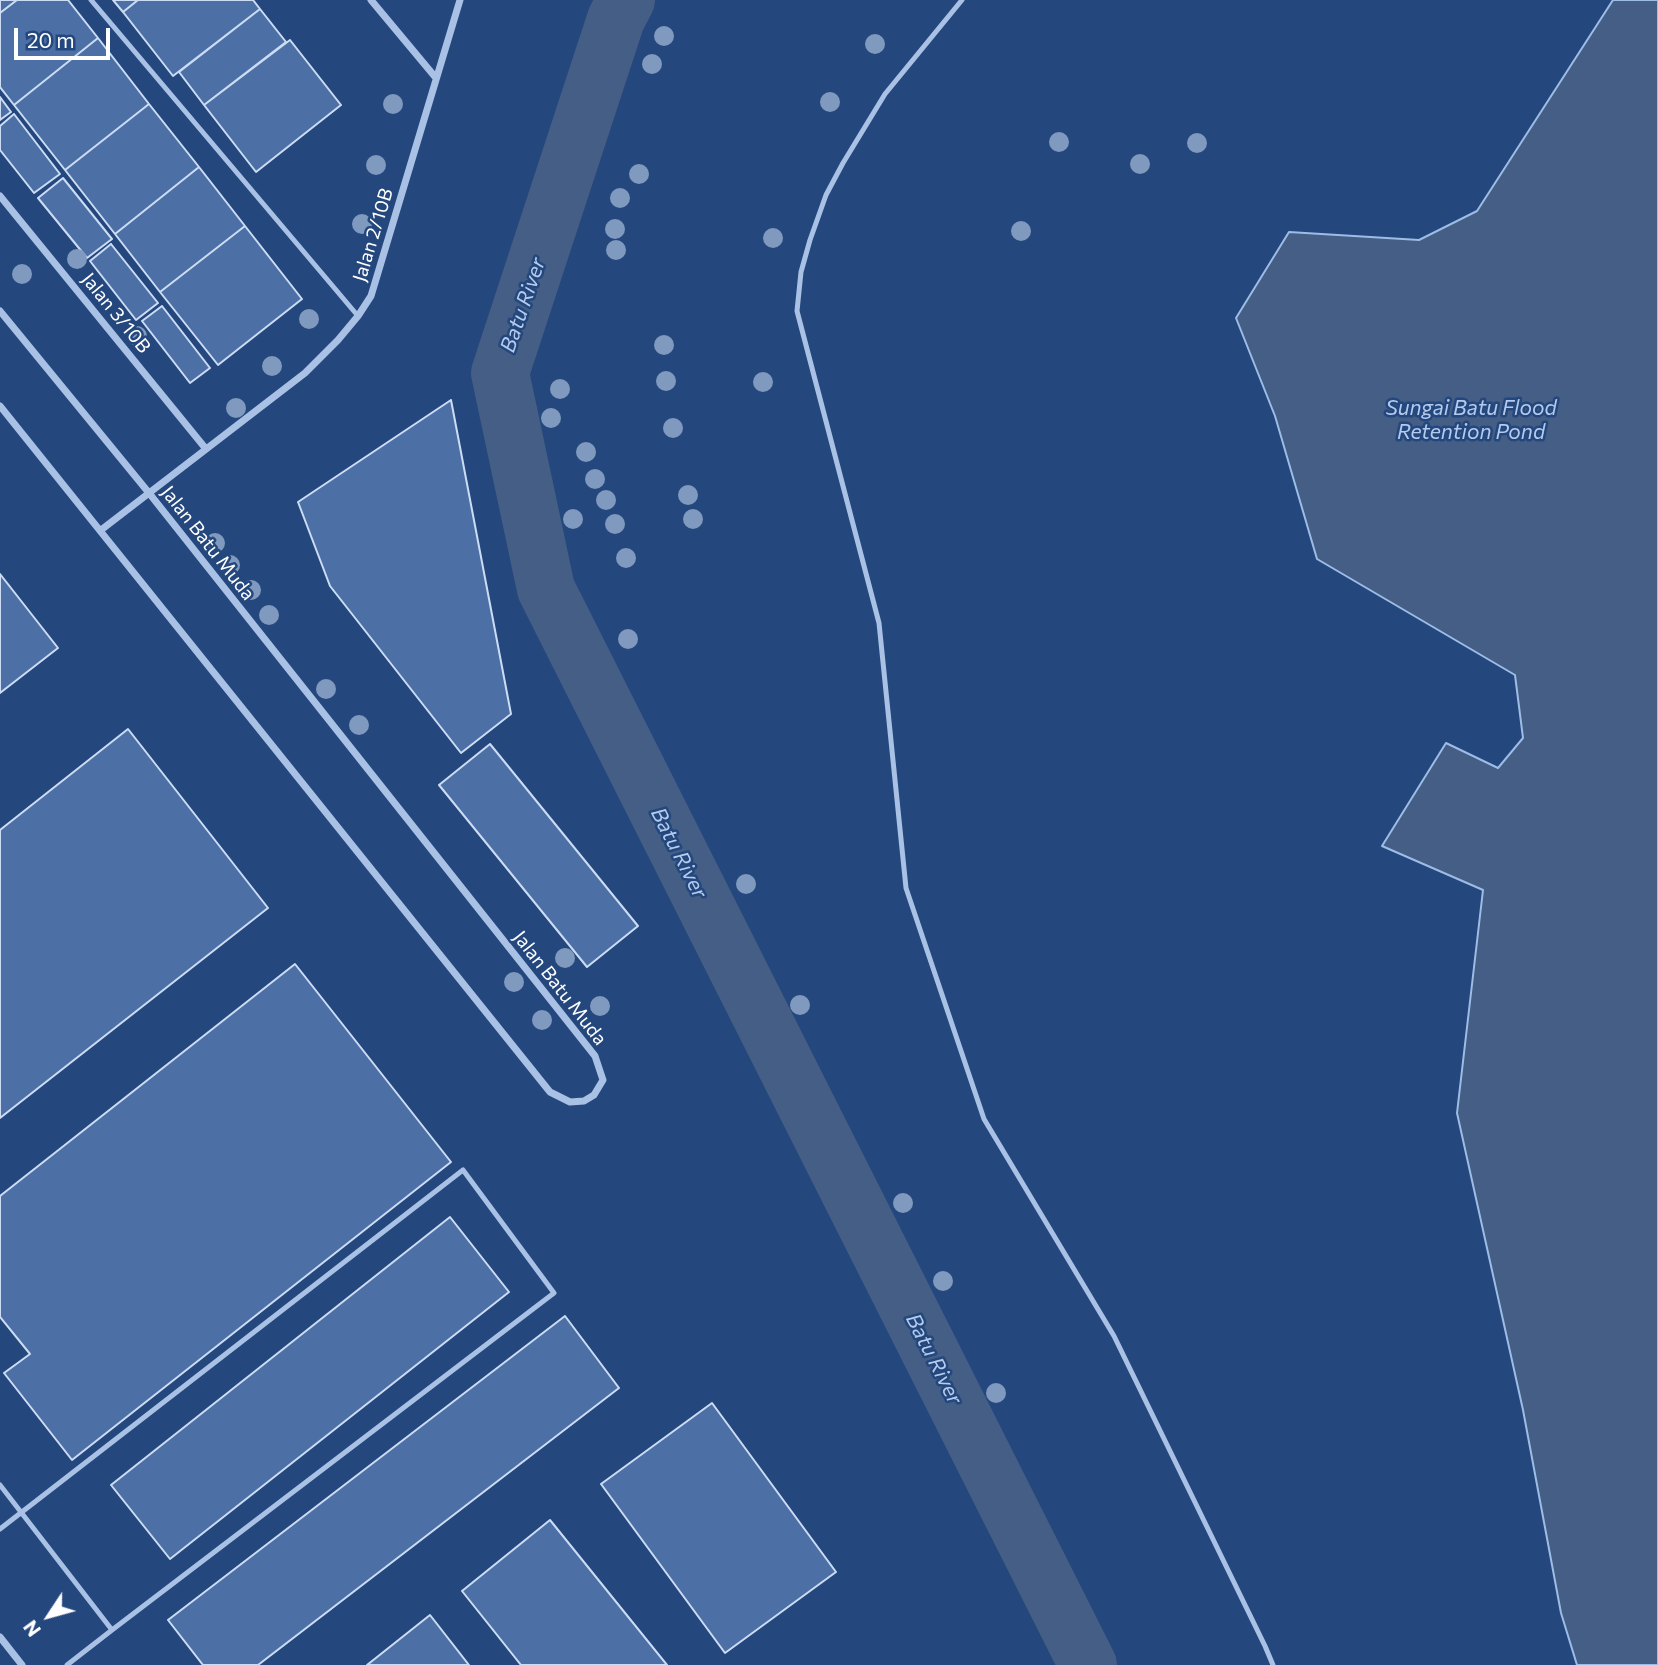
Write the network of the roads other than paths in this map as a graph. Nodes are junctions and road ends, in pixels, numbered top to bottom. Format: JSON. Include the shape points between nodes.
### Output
{"nodes":[{"id":1,"x":91,"y":0,"type":"edge"},
{"id":2,"x":371,"y":0,"type":"edge"},
{"id":3,"x":460,"y":0,"type":"edge"},
{"id":4,"x":962,"y":0,"type":"edge"},
{"id":5,"x":436,"y":78,"type":"junction"},
{"id":6,"x":0,"y":196,"type":"edge"},
{"id":7,"x":0,"y":311,"type":"edge"},
{"id":8,"x":358,"y":316,"type":"junction"},
{"id":9,"x":0,"y":406,"type":"edge"},
{"id":10,"x":206,"y":449,"type":"junction"},
{"id":11,"x":149,"y":493,"type":"junction"},
{"id":12,"x":101,"y":530,"type":"junction"},
{"id":13,"x":0,"y":1485,"type":"edge"},
{"id":14,"x":21,"y":1513,"type":"junction"},
{"id":15,"x":0,"y":1529,"type":"edge"},
{"id":16,"x":112,"y":1630,"type":"junction"},
{"id":17,"x":0,"y":1637,"type":"edge"},
{"id":18,"x":22,"y":1665,"type":"edge"},
{"id":19,"x":67,"y":1665,"type":"edge"},
{"id":20,"x":1273,"y":1665,"type":"edge"}],
"edges":[{"from":1,"to":8,"type":"lane"},
{"from":2,"to":5,"type":"street"},
{"from":3,"to":5,"type":"street","name":"Jalan 2/10B"},
{"from":4,"to":20,"type":"lane","via":[[885,93],[826,195],[801,272],[797,311],[878,623],[906,888],[984,1119],[1115,1336]]},
{"from":5,"to":8,"type":"street","name":"Jalan 2/10B","via":[[371,296]]},
{"from":6,"to":10,"type":"street","name":"Jalan 3/10B"},
{"from":7,"to":11,"type":"street","name":"Jalan Batu Muda"},
{"from":8,"to":10,"type":"street","name":"Jalan 2/10B","via":[[305,373]]},
{"from":9,"to":12,"type":"street","name":"Jalan Batu Muda"},
{"from":10,"to":11,"type":"street","name":"Jalan 2/10B"},
{"from":11,"to":12,"type":"street","name":"Jalan 2/10B"},
{"from":11,"to":12,"type":"street","name":"Jalan Batu Muda","via":[[595,1056],[603,1080],[594,1095],[569,1102],[550,1092]]},
{"from":13,"to":14,"type":"lane"},
{"from":14,"to":15,"type":"lane"},
{"from":14,"to":16,"type":"lane"},
{"from":14,"to":16,"type":"lane","via":[[463,1170],[554,1293]]},
{"from":16,"to":19,"type":"lane"},
{"from":17,"to":18,"type":"street"}]}
